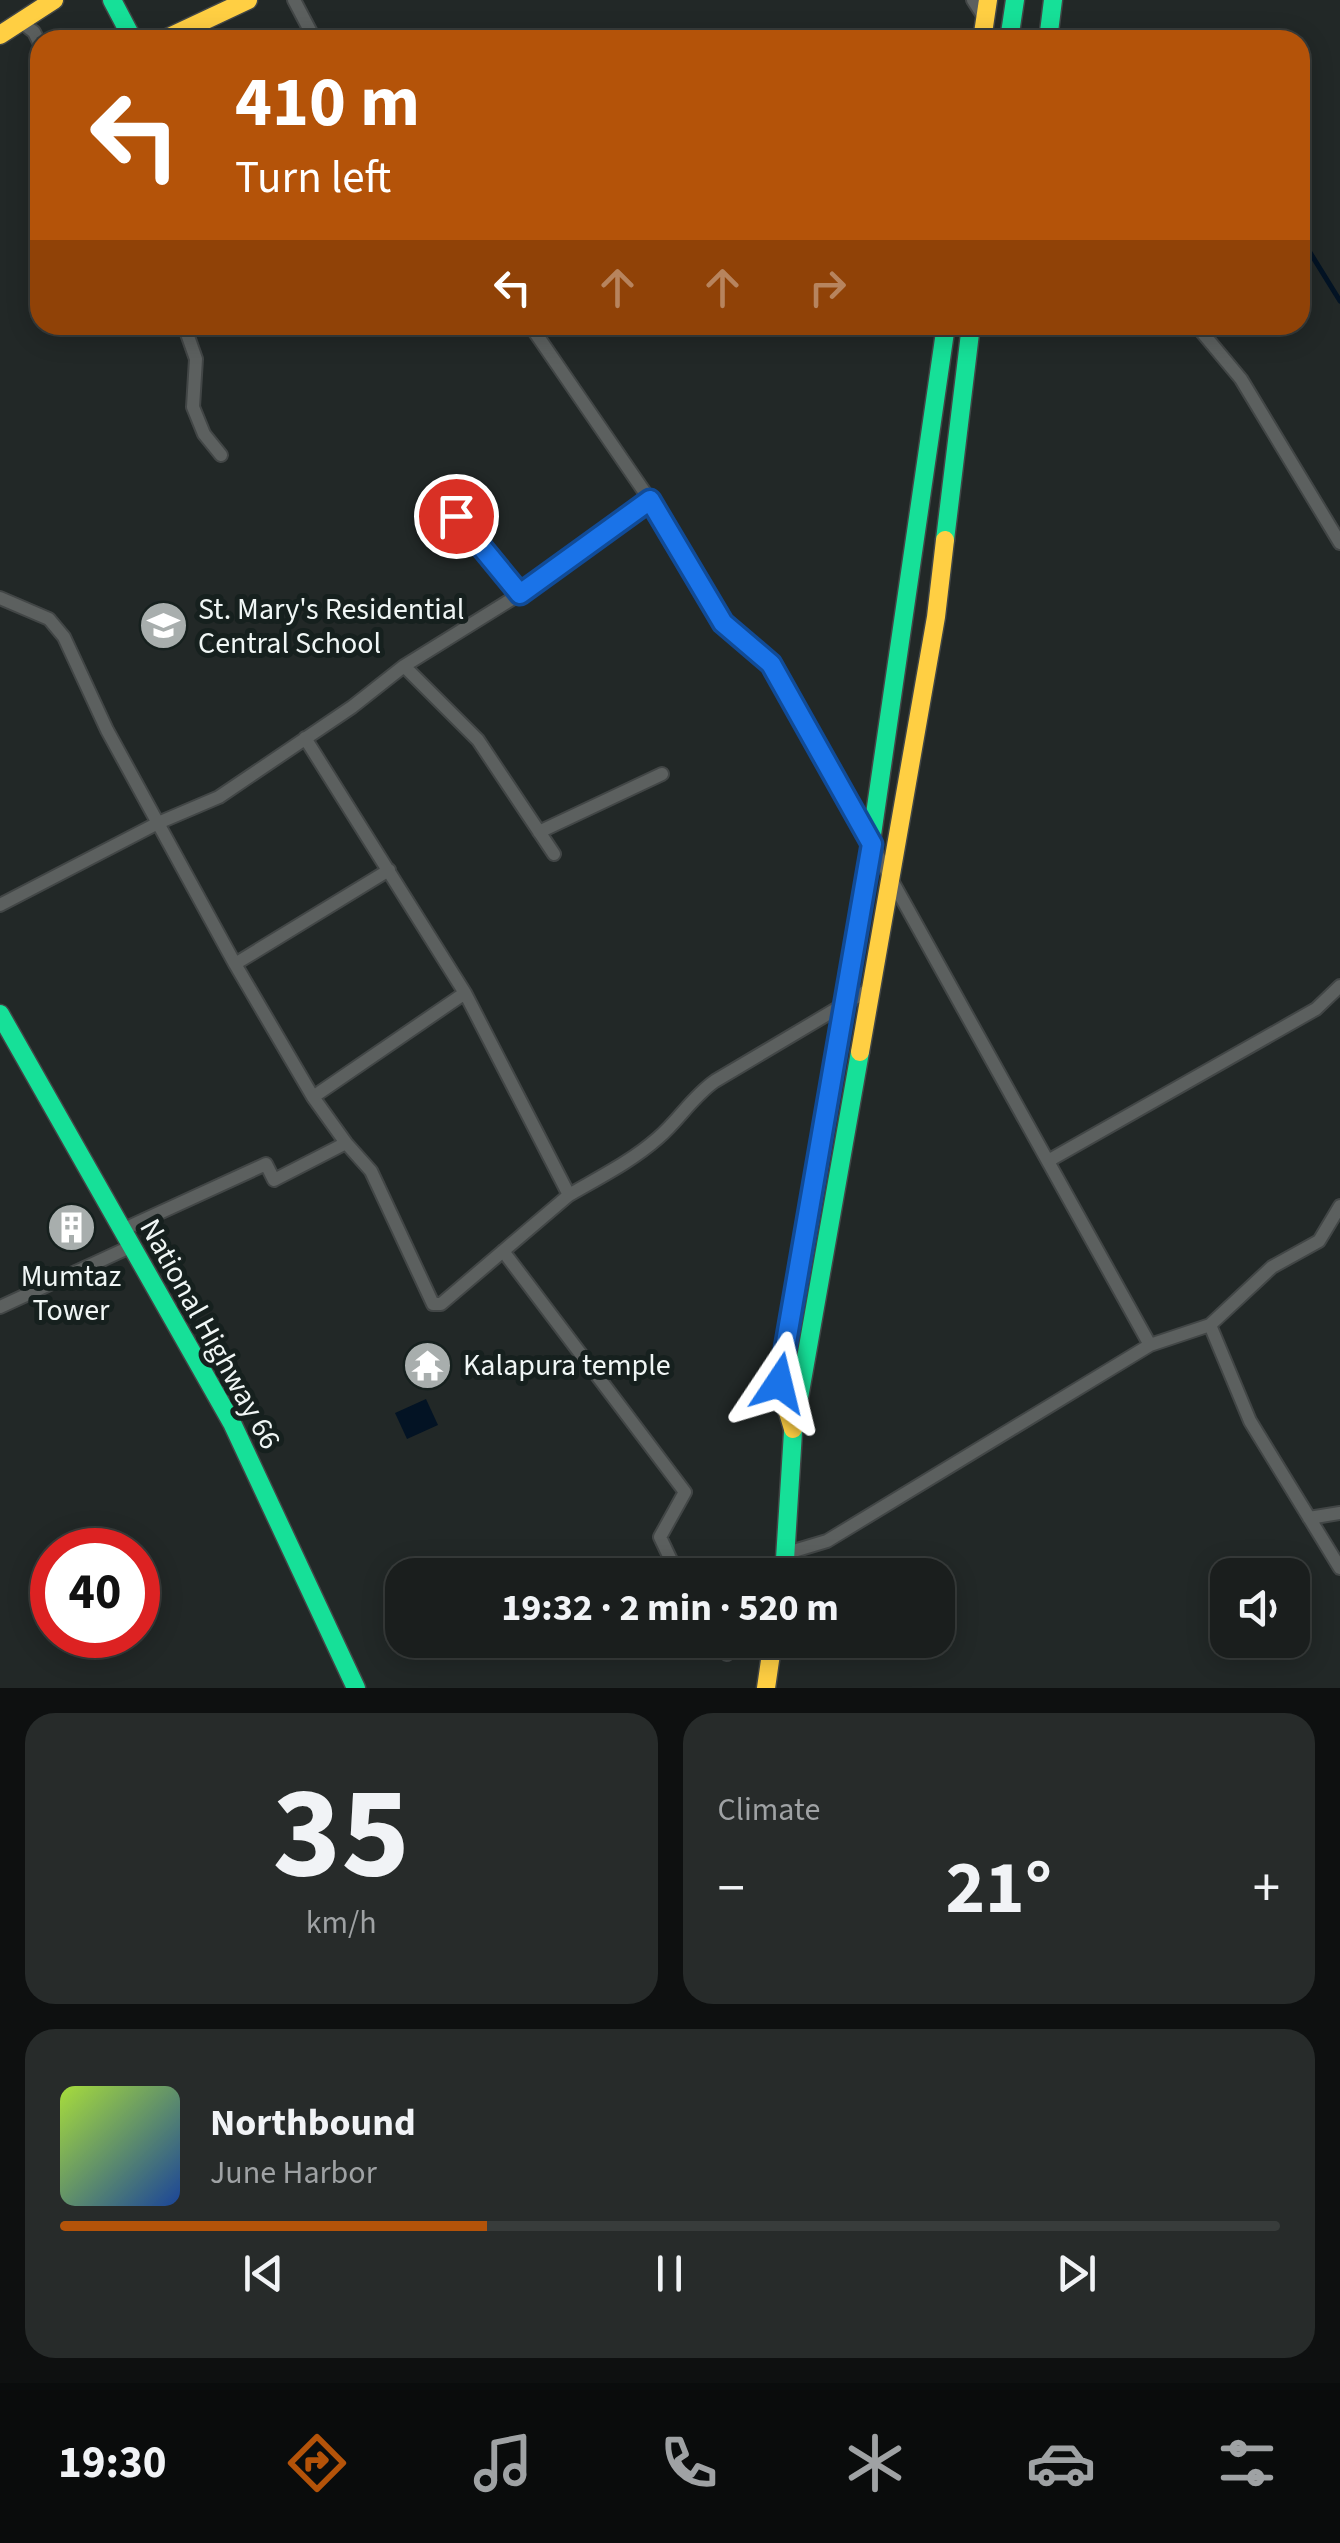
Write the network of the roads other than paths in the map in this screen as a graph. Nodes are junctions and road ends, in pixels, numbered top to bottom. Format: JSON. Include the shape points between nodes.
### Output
{"nodes":[{"id":1,"x":54,"y":0,"type":"edge"},
{"id":2,"x":112,"y":0,"type":"edge"},
{"id":3,"x":248,"y":0,"type":"edge"},
{"id":4,"x":294,"y":0,"type":"edge"},
{"id":5,"x":972,"y":0,"type":"edge"},
{"id":6,"x":1015,"y":0,"type":"edge"},
{"id":7,"x":1053,"y":0,"type":"edge"},
{"id":8,"x":986,"y":9,"type":"edge"},
{"id":9,"x":21,"y":22,"type":"junction"},
{"id":10,"x":31,"y":30,"type":"edge"},
{"id":11,"x":128,"y":30,"type":"edge"},
{"id":12,"x":184,"y":30,"type":"edge"},
{"id":13,"x":310,"y":30,"type":"edge"},
{"id":14,"x":1010,"y":30,"type":"edge"},
{"id":15,"x":1049,"y":30,"type":"edge"},
{"id":16,"x":0,"y":35,"type":"edge"},
{"id":17,"x":188,"y":335,"type":"edge"},
{"id":18,"x":537,"y":335,"type":"edge"},
{"id":19,"x":945,"y":335,"type":"edge"},
{"id":20,"x":971,"y":335,"type":"edge"},
{"id":21,"x":1204,"y":335,"type":"edge"},
{"id":22,"x":221,"y":455,"type":"dead end"},
{"id":23,"x":438,"y":500,"type":"dead end"},
{"id":24,"x":650,"y":500,"type":"junction"},
{"id":25,"x":1340,"y":543,"type":"edge"},
{"id":26,"x":520,"y":594,"type":"junction"},
{"id":27,"x":0,"y":598,"type":"edge"},
{"id":28,"x":404,"y":666,"type":"junction"},
{"id":29,"x":305,"y":738,"type":"junction"},
{"id":30,"x":662,"y":774,"type":"dead end"},
{"id":31,"x":158,"y":823,"type":"junction"},
{"id":32,"x":540,"y":832,"type":"junction"},
{"id":33,"x":872,"y":844,"type":"junction"},
{"id":34,"x":554,"y":854,"type":"dead end"},
{"id":35,"x":389,"y":870,"type":"junction"},
{"id":36,"x":891,"y":876,"type":"junction"},
{"id":37,"x":0,"y":905,"type":"edge"},
{"id":38,"x":236,"y":964,"type":"junction"},
{"id":39,"x":1340,"y":986,"type":"edge"},
{"id":40,"x":870,"y":989,"type":"junction"},
{"id":41,"x":465,"y":993,"type":"junction"},
{"id":42,"x":844,"y":1004,"type":"junction"},
{"id":43,"x":0,"y":1014,"type":"edge"},
{"id":44,"x":313,"y":1096,"type":"junction"},
{"id":45,"x":346,"y":1143,"type":"junction"},
{"id":46,"x":1048,"y":1162,"type":"junction"},
{"id":47,"x":570,"y":1194,"type":"junction"},
{"id":48,"x":1340,"y":1206,"type":"edge"},
{"id":49,"x":127,"y":1238,"type":"junction"},
{"id":50,"x":504,"y":1250,"type":"junction"},
{"id":51,"x":0,"y":1307,"type":"edge"},
{"id":52,"x":1210,"y":1325,"type":"junction"},
{"id":53,"x":1150,"y":1345,"type":"junction"},
{"id":54,"x":793,"y":1432,"type":"junction"},
{"id":55,"x":1340,"y":1513,"type":"edge"},
{"id":56,"x":1309,"y":1518,"type":"junction"},
{"id":57,"x":787,"y":1553,"type":"junction"},
{"id":58,"x":670,"y":1558,"type":"edge"},
{"id":59,"x":786,"y":1558,"type":"edge"},
{"id":60,"x":1340,"y":1568,"type":"edge"},
{"id":61,"x":771,"y":1658,"type":"edge"},
{"id":62,"x":356,"y":1688,"type":"edge"},
{"id":63,"x":766,"y":1688,"type":"edge"}],
"edges":[{"from":1,"to":9,"type":"main road"},
{"from":2,"to":11,"type":"main road"},
{"from":3,"to":12,"type":"main road"},
{"from":4,"to":13,"type":"street"},
{"from":5,"to":8,"type":"street"},
{"from":6,"to":14,"type":"main road"},
{"from":7,"to":15,"type":"main road"},
{"from":9,"to":10,"type":"street"},
{"from":9,"to":16,"type":"main road"},
{"from":17,"to":22,"type":"street","via":[[196,359],[193,407]]},
{"from":18,"to":24,"type":"street"},
{"from":19,"to":33,"type":"main road"},
{"from":20,"to":36,"type":"main road","via":[[936,617]]},
{"from":21,"to":25,"type":"street","via":[[1241,378]]},
{"from":23,"to":26,"type":"street"},
{"from":24,"to":26,"type":"street"},
{"from":24,"to":33,"type":"street","via":[[723,623],[771,664]]},
{"from":26,"to":28,"type":"street"},
{"from":27,"to":31,"type":"street","via":[[58,628]]},
{"from":28,"to":29,"type":"street"},
{"from":28,"to":32,"type":"street","via":[[478,740]]},
{"from":29,"to":31,"type":"street","via":[[219,797]]},
{"from":29,"to":35,"type":"street"},
{"from":30,"to":32,"type":"street"},
{"from":31,"to":37,"type":"street"},
{"from":31,"to":38,"type":"street"},
{"from":32,"to":34,"type":"street"},
{"from":33,"to":36,"type":"street"},
{"from":33,"to":42,"type":"main road"},
{"from":35,"to":38,"type":"street"},
{"from":35,"to":41,"type":"street"},
{"from":36,"to":40,"type":"main road"},
{"from":36,"to":46,"type":"street"},
{"from":38,"to":44,"type":"street"},
{"from":39,"to":46,"type":"street","via":[[1316,1009]]},
{"from":40,"to":42,"type":"street"},
{"from":40,"to":54,"type":"main road"},
{"from":41,"to":44,"type":"street"},
{"from":41,"to":47,"type":"street"},
{"from":42,"to":47,"type":"street","via":[[714,1081],[635,1157]]},
{"from":42,"to":54,"type":"main road","via":[[779,1383]]},
{"from":43,"to":49,"type":"main road","name":"National Highway 66"},
{"from":44,"to":45,"type":"street"},
{"from":45,"to":49,"type":"street","via":[[274,1180],[266,1164]]},
{"from":45,"to":50,"type":"street","via":[[371,1171],[433,1304]]},
{"from":46,"to":53,"type":"street"},
{"from":47,"to":50,"type":"street"},
{"from":48,"to":52,"type":"street","via":[[1320,1241],[1272,1267]]},
{"from":49,"to":51,"type":"street"},
{"from":49,"to":62,"type":"main road","name":"National Highway 66","via":[[232,1423]]},
{"from":50,"to":58,"type":"street","via":[[685,1492],[660,1537]]},
{"from":52,"to":53,"type":"street"},
{"from":52,"to":56,"type":"street","via":[[1250,1421]]},
{"from":53,"to":57,"type":"street","via":[[828,1541]]},
{"from":54,"to":57,"type":"main road"},
{"from":55,"to":56,"type":"street"},
{"from":56,"to":60,"type":"street"},
{"from":57,"to":59,"type":"main road"},
{"from":61,"to":63,"type":"main road"}]}
